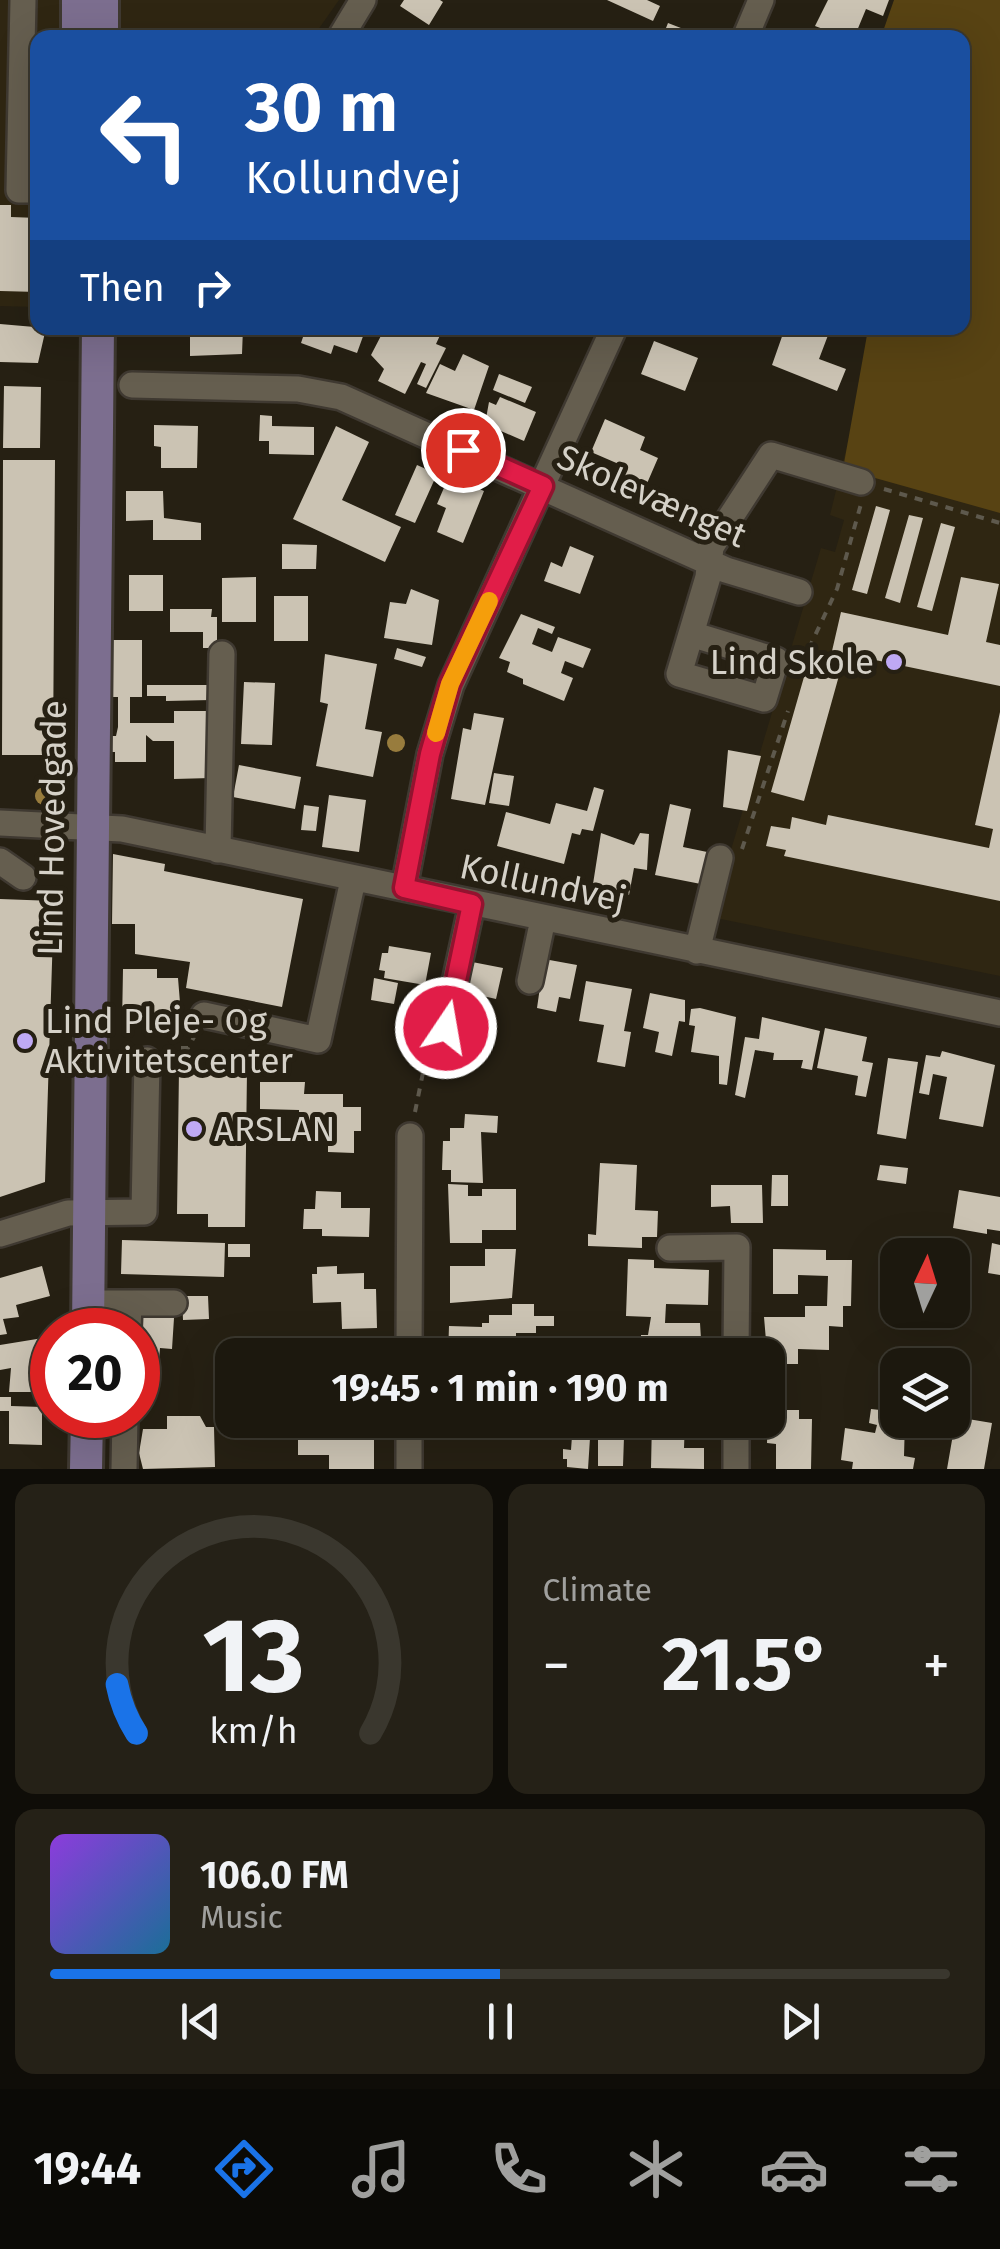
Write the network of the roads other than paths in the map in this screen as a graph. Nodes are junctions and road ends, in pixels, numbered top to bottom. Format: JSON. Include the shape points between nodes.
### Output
{"nodes":[{"id":1,"x":78,"y":0,"type":"edge"},
{"id":2,"x":102,"y":0,"type":"edge"},
{"id":3,"x":363,"y":0,"type":"edge"},
{"id":4,"x":762,"y":0,"type":"edge"},
{"id":5,"x":15,"y":9,"type":"edge"},
{"id":6,"x":78,"y":30,"type":"edge"},
{"id":7,"x":102,"y":30,"type":"edge"},
{"id":8,"x":345,"y":30,"type":"edge"},
{"id":9,"x":748,"y":30,"type":"edge"},
{"id":10,"x":19,"y":190,"type":"edge"},
{"id":11,"x":76,"y":335,"type":"edge"},
{"id":12,"x":98,"y":335,"type":"edge"},
{"id":13,"x":611,"y":335,"type":"edge"},
{"id":14,"x":132,"y":385,"type":"dead end"},
{"id":15,"x":864,"y":483,"type":"road end"},
{"id":16,"x":543,"y":486,"type":"junction"},
{"id":17,"x":710,"y":563,"type":"junction"},
{"id":18,"x":800,"y":592,"type":"dead end"},
{"id":19,"x":691,"y":634,"type":"junction"},
{"id":20,"x":222,"y":654,"type":"dead end"},
{"id":21,"x":1,"y":824,"type":"edge"},
{"id":22,"x":81,"y":825,"type":"junction"},
{"id":23,"x":218,"y":850,"type":"junction"},
{"id":24,"x":0,"y":860,"type":"edge"},
{"id":25,"x":729,"y":860,"type":"road end"},
{"id":26,"x":23,"y":877,"type":"dead end"},
{"id":27,"x":353,"y":880,"type":"junction"},
{"id":28,"x":404,"y":888,"type":"junction"},
{"id":29,"x":472,"y":904,"type":"junction"},
{"id":30,"x":543,"y":919,"type":"junction"},
{"id":31,"x":696,"y":951,"type":"junction"},
{"id":32,"x":530,"y":981,"type":"dead end"},
{"id":33,"x":1000,"y":1014,"type":"edge"},
{"id":34,"x":204,"y":1015,"type":"dead end"},
{"id":35,"x":446,"y":1028,"type":"dead end"},
{"id":36,"x":147,"y":1060,"type":"dead end"},
{"id":37,"x":410,"y":1136,"type":"dead end"},
{"id":38,"x":79,"y":1212,"type":"junction"},
{"id":39,"x":0,"y":1234,"type":"edge"},
{"id":40,"x":670,"y":1248,"type":"dead end"},
{"id":41,"x":128,"y":1303,"type":"junction"},
{"id":42,"x":174,"y":1303,"type":"dead end"},
{"id":43,"x":69,"y":1308,"type":"edge"},
{"id":44,"x":88,"y":1308,"type":"edge"},
{"id":45,"x":113,"y":1308,"type":"edge"},
{"id":46,"x":128,"y":1308,"type":"edge"},
{"id":47,"x":409,"y":1338,"type":"edge"},
{"id":48,"x":736,"y":1338,"type":"edge"},
{"id":49,"x":66,"y":1438,"type":"edge"},
{"id":50,"x":87,"y":1438,"type":"edge"},
{"id":51,"x":125,"y":1438,"type":"edge"},
{"id":52,"x":409,"y":1438,"type":"edge"},
{"id":53,"x":736,"y":1438,"type":"edge"},
{"id":54,"x":65,"y":1469,"type":"edge"},
{"id":55,"x":86,"y":1469,"type":"edge"},
{"id":56,"x":124,"y":1469,"type":"edge"},
{"id":57,"x":409,"y":1469,"type":"edge"},
{"id":58,"x":736,"y":1469,"type":"edge"}],
"edges":[{"from":1,"to":6,"type":"main road"},
{"from":2,"to":7,"type":"main road"},
{"from":3,"to":8,"type":"street"},
{"from":4,"to":9,"type":"street"},
{"from":5,"to":10,"type":"street"},
{"from":11,"to":22,"type":"main road","name":"Lind Hovedgade"},
{"from":12,"to":22,"type":"main road","name":"Lind Hovedgade"},
{"from":13,"to":16,"type":"street"},
{"from":14,"to":16,"type":"street","name":"Skolevænget","via":[[298,388],[341,397]]},
{"from":15,"to":17,"type":"street","via":[[771,455],[711,546]]},
{"from":16,"to":17,"type":"street","name":"Skolevænget"},
{"from":16,"to":28,"type":"street","via":[[450,684]]},
{"from":17,"to":18,"type":"street","name":"Skolevænget"},
{"from":17,"to":19,"type":"street"},
{"from":19,"to":19,"type":"street","via":[[776,660],[764,699],[680,674]]},
{"from":20,"to":23,"type":"street"},
{"from":21,"to":22,"type":"street","name":"Kollundvej"},
{"from":22,"to":23,"type":"street","name":"Kollundvej"},
{"from":22,"to":38,"type":"main road","name":"Lind Hovedgade"},
{"from":23,"to":27,"type":"street","name":"Kollundvej"},
{"from":24,"to":26,"type":"street"},
{"from":25,"to":31,"type":"street"},
{"from":27,"to":28,"type":"street","name":"Kollundvej"},
{"from":27,"to":34,"type":"street","via":[[318,1040]]},
{"from":28,"to":29,"type":"street","name":"Kollundvej"},
{"from":29,"to":30,"type":"street","name":"Kollundvej"},
{"from":29,"to":35,"type":"street"},
{"from":30,"to":31,"type":"street","name":"Kollundvej"},
{"from":30,"to":32,"type":"street"},
{"from":31,"to":33,"type":"street","name":"Kollundvej"},
{"from":36,"to":38,"type":"street","via":[[144,1212]]},
{"from":37,"to":47,"type":"street"},
{"from":38,"to":39,"type":"street"},
{"from":38,"to":43,"type":"main road","name":"Lind Hovedgade"},
{"from":38,"to":44,"type":"main road","name":"Lind Hovedgade"},
{"from":40,"to":48,"type":"street","via":[[737,1246]]},
{"from":41,"to":42,"type":"street"},
{"from":41,"to":45,"type":"street"},
{"from":41,"to":46,"type":"street"},
{"from":49,"to":54,"type":"main road"},
{"from":50,"to":55,"type":"main road"},
{"from":51,"to":56,"type":"street"},
{"from":52,"to":57,"type":"street"},
{"from":53,"to":58,"type":"street"}]}
